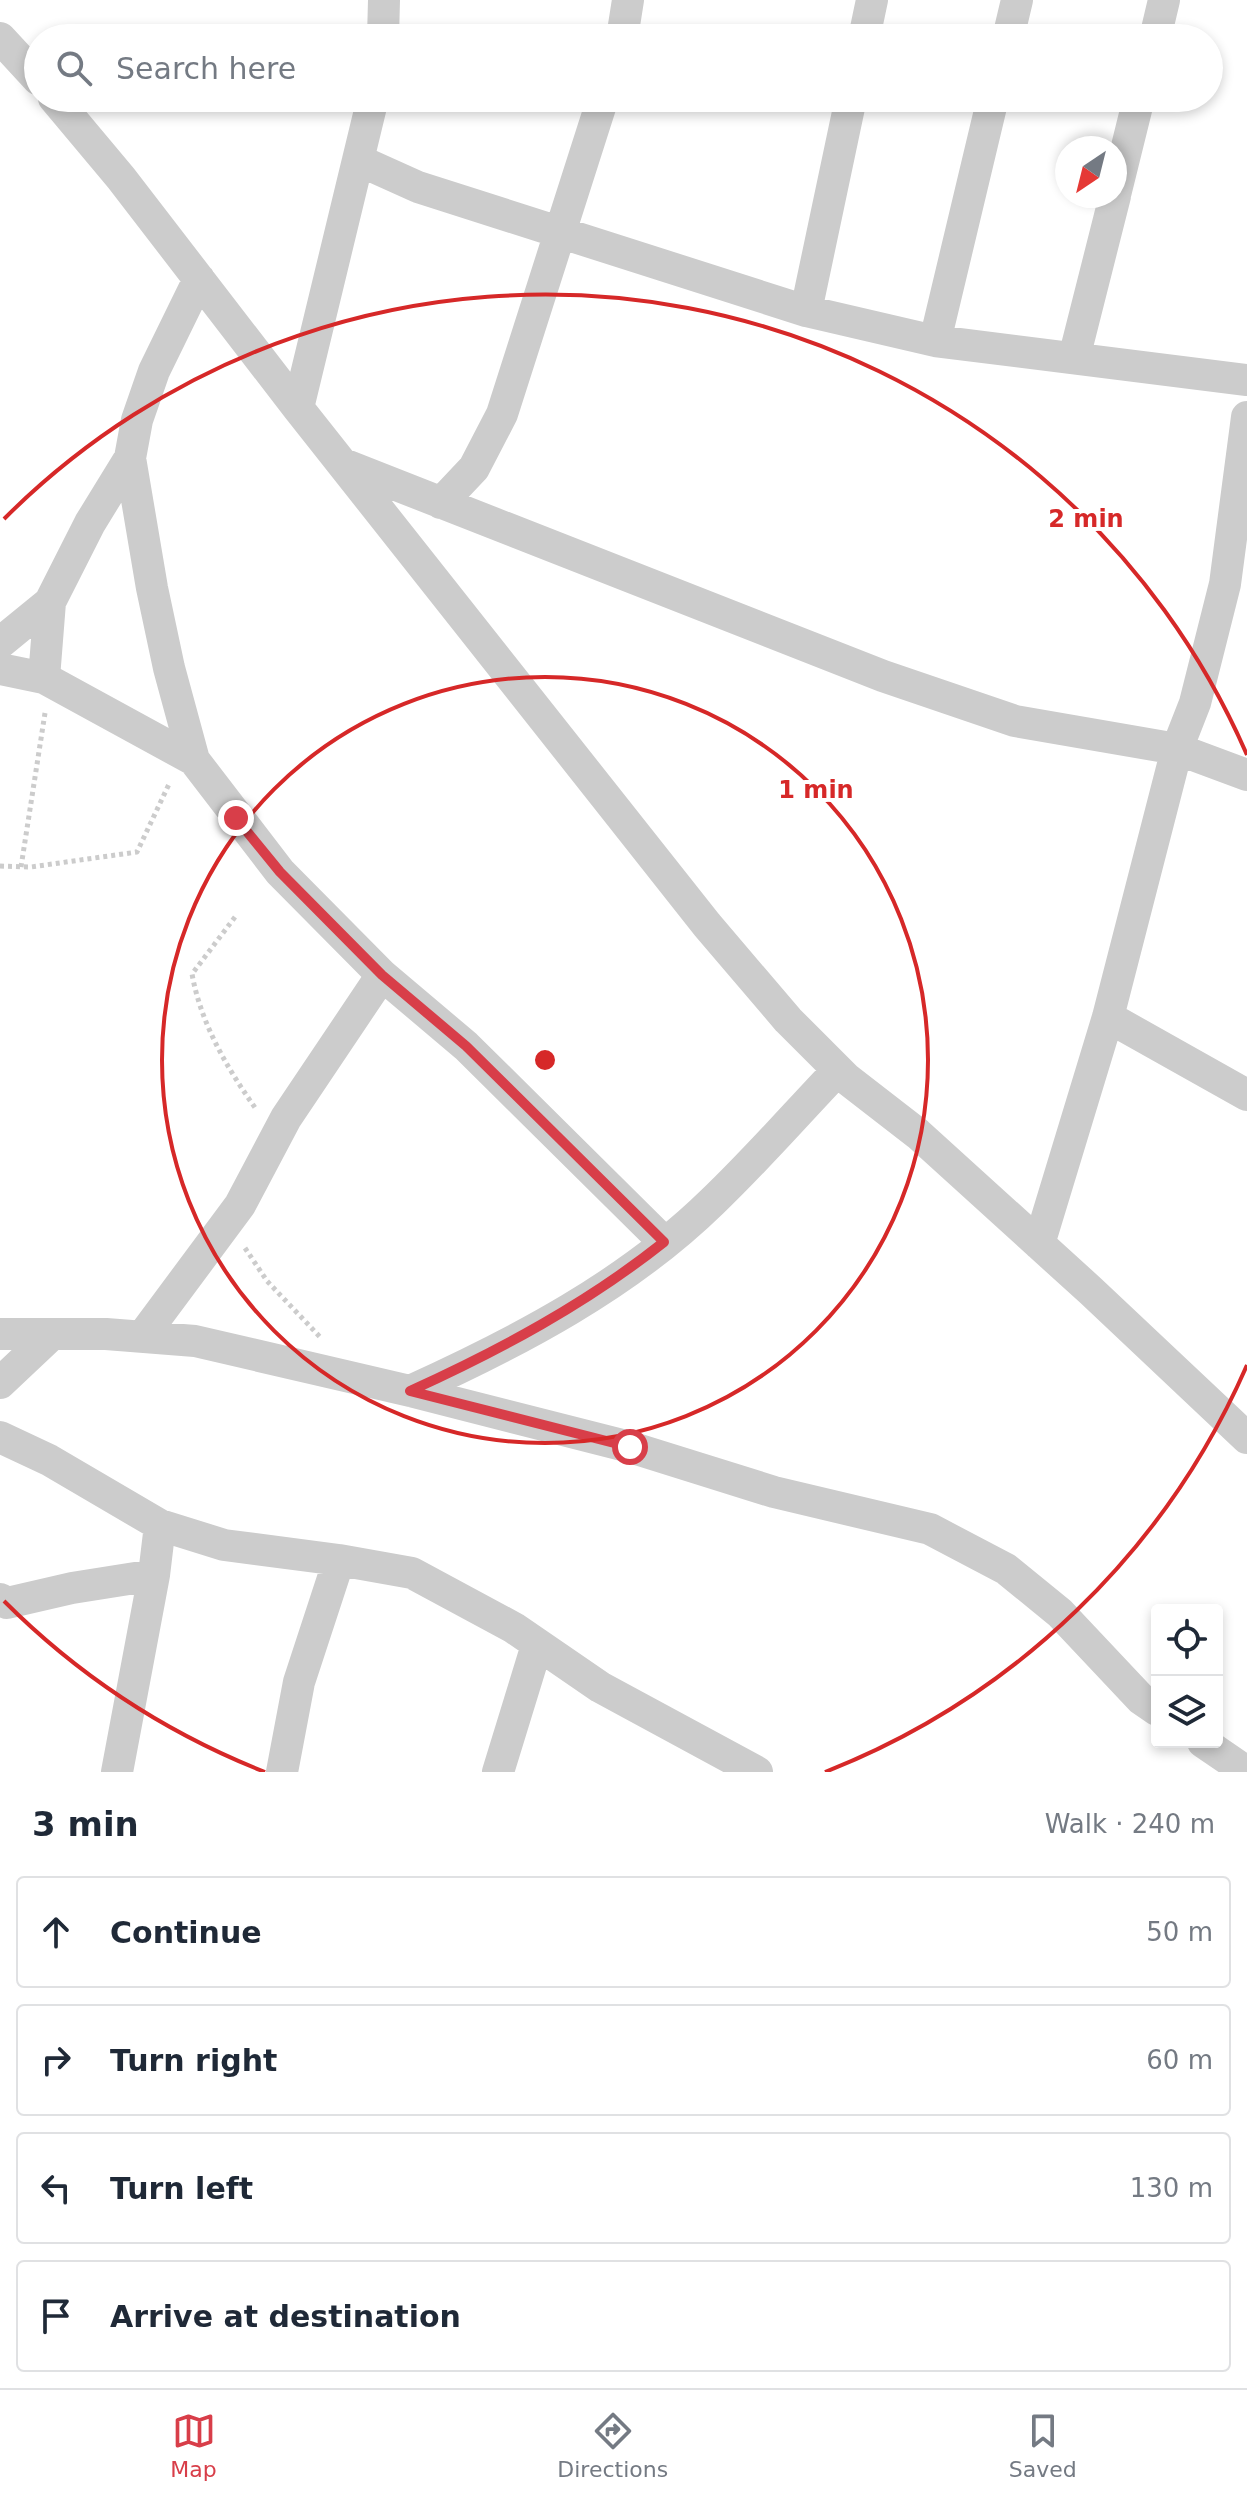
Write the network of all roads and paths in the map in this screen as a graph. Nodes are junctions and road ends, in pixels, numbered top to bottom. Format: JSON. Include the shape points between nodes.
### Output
{"nodes":[{"id":1,"x":384,"y":0,"type":"edge"},
{"id":2,"x":628,"y":0,"type":"edge"},
{"id":3,"x":872,"y":0,"type":"edge"},
{"id":4,"x":1017,"y":0,"type":"edge"},
{"id":5,"x":1164,"y":0,"type":"edge"},
{"id":6,"x":383,"y":24,"type":"edge"},
{"id":7,"x":624,"y":24,"type":"edge"},
{"id":8,"x":867,"y":24,"type":"edge"},
{"id":9,"x":1011,"y":24,"type":"edge"},
{"id":10,"x":1158,"y":24,"type":"edge"},
{"id":11,"x":0,"y":38,"type":"edge"},
{"id":12,"x":24,"y":64,"type":"edge"},
{"id":13,"x":66,"y":112,"type":"edge"},
{"id":14,"x":370,"y":112,"type":"edge"},
{"id":15,"x":598,"y":112,"type":"edge"},
{"id":16,"x":848,"y":112,"type":"edge"},
{"id":17,"x":990,"y":112,"type":"edge"},
{"id":18,"x":1136,"y":112,"type":"edge"},
{"id":19,"x":1127,"y":147,"type":"edge"},
{"id":20,"x":358,"y":160,"type":"junction"},
{"id":21,"x":1112,"y":208,"type":"edge"},
{"id":22,"x":559,"y":233,"type":"junction"},
{"id":23,"x":199,"y":279,"type":"junction"},
{"id":24,"x":806,"y":311,"type":"junction"},
{"id":25,"x":935,"y":341,"type":"junction"},
{"id":26,"x":1074,"y":358,"type":"junction"},
{"id":27,"x":1247,"y":380,"type":"edge"},
{"id":28,"x":298,"y":408,"type":"junction"},
{"id":29,"x":1247,"y":417,"type":"edge"},
{"id":30,"x":130,"y":458,"type":"junction"},
{"id":31,"x":345,"y":465,"type":"junction"},
{"id":32,"x":441,"y":503,"type":"junction"},
{"id":33,"x":50,"y":602,"type":"junction"},
{"id":34,"x":3,"y":636,"type":"edge"},
{"id":35,"x":0,"y":669,"type":"edge"},
{"id":36,"x":44,"y":678,"type":"junction"},
{"id":37,"x":45,"y":709,"type":"dead end"},
{"id":38,"x":1177,"y":749,"type":"junction"},
{"id":39,"x":182,"y":770,"type":"junction"},
{"id":40,"x":1247,"y":775,"type":"edge"},
{"id":41,"x":0,"y":866,"type":"edge"},
{"id":42,"x":21,"y":867,"type":"junction"},
{"id":43,"x":382,"y":975,"type":"junction"},
{"id":44,"x":1108,"y":1017,"type":"junction"},
{"id":45,"x":838,"y":1070,"type":"junction"},
{"id":46,"x":1247,"y":1095,"type":"edge"},
{"id":47,"x":664,"y":1242,"type":"junction"},
{"id":48,"x":1039,"y":1244,"type":"junction"},
{"id":49,"x":0,"y":1334,"type":"edge"},
{"id":50,"x":52,"y":1334,"type":"junction"},
{"id":51,"x":142,"y":1337,"type":"junction"},
{"id":52,"x":0,"y":1383,"type":"edge"},
{"id":53,"x":410,"y":1391,"type":"junction"},
{"id":54,"x":0,"y":1437,"type":"edge"},
{"id":55,"x":1247,"y":1438,"type":"edge"},
{"id":56,"x":160,"y":1525,"type":"junction"},
{"id":57,"x":339,"y":1560,"type":"junction"},
{"id":58,"x":154,"y":1575,"type":"junction"},
{"id":59,"x":2,"y":1607,"type":"edge"},
{"id":60,"x":537,"y":1645,"type":"junction"},
{"id":61,"x":1151,"y":1706,"type":"edge"},
{"id":62,"x":1216,"y":1748,"type":"edge"},
{"id":63,"x":1244,"y":1761,"type":"edge"},
{"id":64,"x":715,"y":1762,"type":"edge"},
{"id":65,"x":117,"y":1772,"type":"edge"},
{"id":66,"x":282,"y":1772,"type":"edge"},
{"id":67,"x":498,"y":1772,"type":"edge"},
{"id":68,"x":757,"y":1772,"type":"edge"}],
"edges":[{"from":1,"to":6,"type":"street"},
{"from":2,"to":7,"type":"street"},
{"from":3,"to":8,"type":"street"},
{"from":4,"to":9,"type":"street"},
{"from":5,"to":10,"type":"street"},
{"from":11,"to":12,"type":"street"},
{"from":13,"to":23,"type":"street"},
{"from":14,"to":20,"type":"street"},
{"from":15,"to":22,"type":"street"},
{"from":16,"to":24,"type":"street"},
{"from":17,"to":25,"type":"street"},
{"from":18,"to":19,"type":"street"},
{"from":20,"to":22,"type":"street","via":[[418,187]]},
{"from":20,"to":28,"type":"street"},
{"from":21,"to":26,"type":"street"},
{"from":22,"to":24,"type":"street"},
{"from":22,"to":32,"type":"street","via":[[502,414],[474,468]]},
{"from":23,"to":28,"type":"street"},
{"from":23,"to":30,"type":"street","via":[[154,371]]},
{"from":24,"to":25,"type":"street"},
{"from":25,"to":26,"type":"street"},
{"from":26,"to":27,"type":"street"},
{"from":28,"to":31,"type":"street"},
{"from":29,"to":38,"type":"street","via":[[1225,584],[1195,703]]},
{"from":30,"to":33,"type":"street"},
{"from":30,"to":39,"type":"street"},
{"from":31,"to":32,"type":"street"},
{"from":31,"to":45,"type":"street","via":[[707,925]]},
{"from":32,"to":38,"type":"street","via":[[883,676],[1015,721]]},
{"from":33,"to":34,"type":"street"},
{"from":33,"to":36,"type":"street"},
{"from":35,"to":36,"type":"street"},
{"from":36,"to":39,"type":"street"},
{"from":37,"to":42,"type":"path"},
{"from":38,"to":40,"type":"street"},
{"from":38,"to":44,"type":"street"},
{"from":39,"to":42,"type":"path","via":[[137,852]]},
{"from":39,"to":43,"type":"street"},
{"from":41,"to":42,"type":"path"},
{"from":43,"to":47,"type":"street","via":[[466,1046]]},
{"from":43,"to":51,"type":"street","via":[[286,1118],[240,1205]]},
{"from":44,"to":46,"type":"street"},
{"from":44,"to":48,"type":"street"},
{"from":45,"to":47,"type":"street","via":[[711,1203]]},
{"from":45,"to":48,"type":"street"},
{"from":47,"to":53,"type":"street","via":[[561,1314]]},
{"from":48,"to":55,"type":"street"},
{"from":49,"to":50,"type":"street"},
{"from":50,"to":51,"type":"street"},
{"from":50,"to":52,"type":"street"},
{"from":51,"to":53,"type":"street","via":[[195,1341]]},
{"from":53,"to":61,"type":"street","via":[[630,1447],[774,1492],[930,1529],[1006,1569],[1060,1613]]},
{"from":54,"to":56,"type":"street"},
{"from":56,"to":57,"type":"street","via":[[224,1545]]},
{"from":56,"to":58,"type":"street"},
{"from":57,"to":60,"type":"street","via":[[412,1573]]},
{"from":57,"to":66,"type":"street","via":[[299,1682]]},
{"from":58,"to":59,"type":"street","via":[[72,1588]]},
{"from":58,"to":65,"type":"street"},
{"from":60,"to":64,"type":"street"},
{"from":60,"to":67,"type":"street"},
{"from":62,"to":63,"type":"street"},
{"from":64,"to":68,"type":"street"}]}
